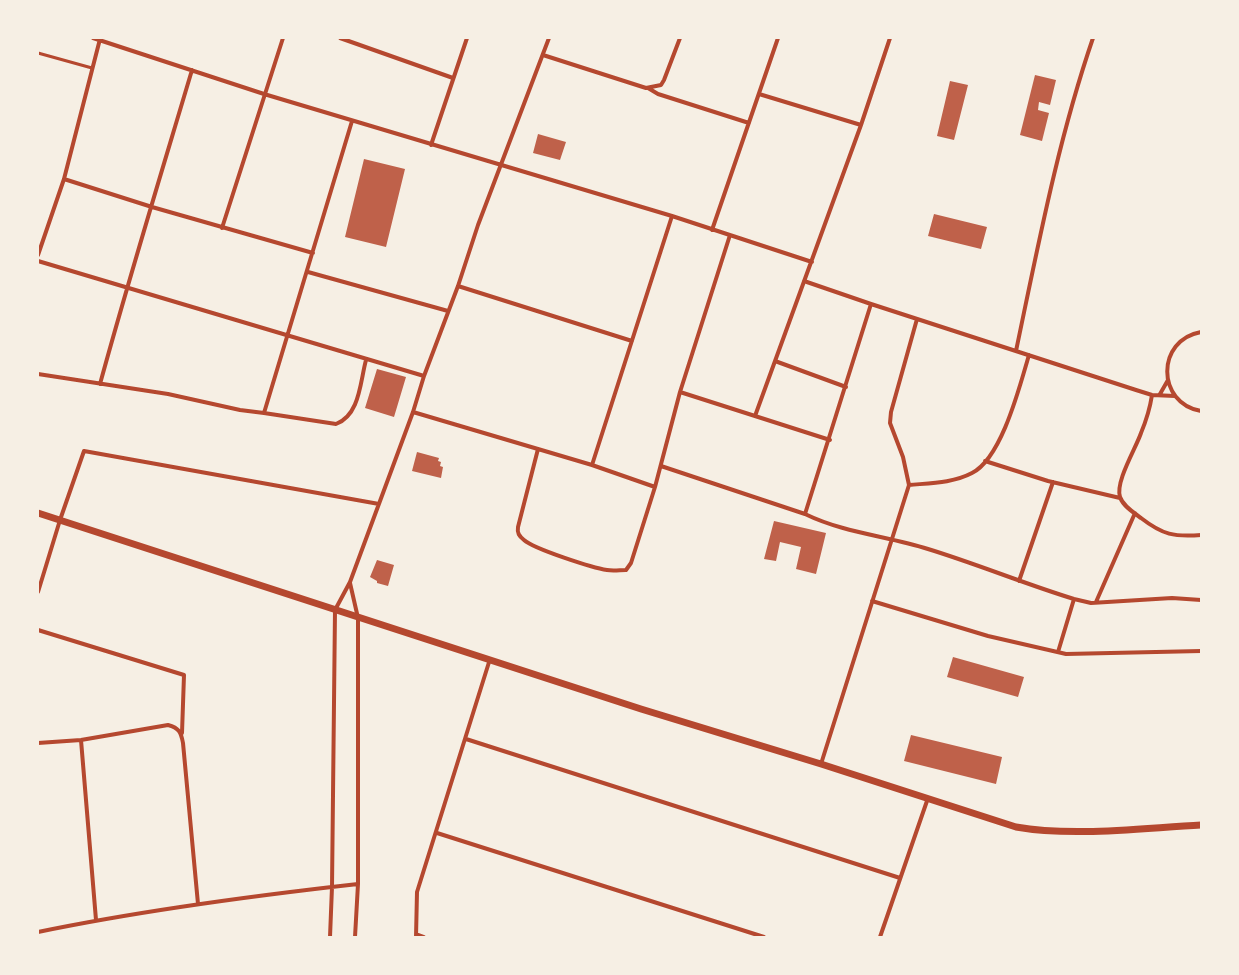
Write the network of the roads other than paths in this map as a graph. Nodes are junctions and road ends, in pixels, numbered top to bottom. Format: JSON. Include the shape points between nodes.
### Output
{"nodes":[{"id":1,"x":93,"y":38,"type":"edge"},
{"id":2,"x":283,"y":38,"type":"edge"},
{"id":3,"x":340,"y":38,"type":"edge"},
{"id":4,"x":467,"y":38,"type":"edge"},
{"id":5,"x":549,"y":38,"type":"edge"},
{"id":6,"x":680,"y":38,"type":"edge"},
{"id":7,"x":778,"y":38,"type":"edge"},
{"id":8,"x":890,"y":38,"type":"edge"},
{"id":9,"x":1093,"y":38,"type":"edge"},
{"id":10,"x":100,"y":39,"type":"edge"},
{"id":11,"x":38,"y":53,"type":"edge"},
{"id":12,"x":542,"y":55,"type":"junction"},
{"id":13,"x":92,"y":68,"type":"junction"},
{"id":14,"x":192,"y":70,"type":"junction"},
{"id":15,"x":453,"y":78,"type":"junction"},
{"id":16,"x":648,"y":88,"type":"junction"},
{"id":17,"x":264,"y":94,"type":"junction"},
{"id":18,"x":759,"y":94,"type":"junction"},
{"id":19,"x":352,"y":120,"type":"junction"},
{"id":20,"x":749,"y":123,"type":"junction"},
{"id":21,"x":861,"y":125,"type":"junction"},
{"id":22,"x":431,"y":145,"type":"junction"},
{"id":23,"x":500,"y":166,"type":"junction"},
{"id":24,"x":64,"y":179,"type":"junction"},
{"id":25,"x":152,"y":207,"type":"junction"},
{"id":26,"x":672,"y":216,"type":"junction"},
{"id":27,"x":222,"y":228,"type":"junction"},
{"id":28,"x":712,"y":230,"type":"junction"},
{"id":29,"x":730,"y":235,"type":"junction"},
{"id":30,"x":313,"y":253,"type":"junction"},
{"id":31,"x":38,"y":255,"type":"edge"},
{"id":32,"x":38,"y":261,"type":"edge"},
{"id":33,"x":812,"y":262,"type":"junction"},
{"id":34,"x":308,"y":272,"type":"junction"},
{"id":35,"x":804,"y":281,"type":"junction"},
{"id":36,"x":458,"y":286,"type":"junction"},
{"id":37,"x":126,"y":288,"type":"junction"},
{"id":38,"x":871,"y":304,"type":"junction"},
{"id":39,"x":448,"y":312,"type":"junction"},
{"id":40,"x":917,"y":319,"type":"junction"},
{"id":41,"x":1201,"y":332,"type":"edge"},
{"id":42,"x":289,"y":335,"type":"junction"},
{"id":43,"x":632,"y":341,"type":"junction"},
{"id":44,"x":1016,"y":351,"type":"junction"},
{"id":45,"x":1029,"y":356,"type":"junction"},
{"id":46,"x":366,"y":360,"type":"junction"},
{"id":47,"x":775,"y":361,"type":"junction"},
{"id":48,"x":38,"y":374,"type":"edge"},
{"id":49,"x":424,"y":376,"type":"junction"},
{"id":50,"x":1168,"y":380,"type":"junction"},
{"id":51,"x":100,"y":384,"type":"junction"},
{"id":52,"x":846,"y":387,"type":"junction"},
{"id":53,"x":680,"y":392,"type":"junction"},
{"id":54,"x":1160,"y":394,"type":"junction"},
{"id":55,"x":1152,"y":395,"type":"junction"},
{"id":56,"x":1175,"y":396,"type":"junction"},
{"id":57,"x":1201,"y":411,"type":"edge"},
{"id":58,"x":413,"y":412,"type":"junction"},
{"id":59,"x":264,"y":413,"type":"junction"},
{"id":60,"x":755,"y":416,"type":"junction"},
{"id":61,"x":830,"y":440,"type":"junction"},
{"id":62,"x":538,"y":449,"type":"junction"},
{"id":63,"x":985,"y":461,"type":"junction"},
{"id":64,"x":592,"y":465,"type":"junction"},
{"id":65,"x":661,"y":466,"type":"junction"},
{"id":66,"x":1053,"y":482,"type":"junction"},
{"id":67,"x":910,"y":485,"type":"junction"},
{"id":68,"x":655,"y":487,"type":"junction"},
{"id":69,"x":1120,"y":498,"type":"junction"},
{"id":70,"x":379,"y":504,"type":"junction"},
{"id":71,"x":38,"y":513,"type":"edge"},
{"id":72,"x":1135,"y":513,"type":"junction"},
{"id":73,"x":806,"y":514,"type":"junction"},
{"id":74,"x":60,"y":520,"type":"junction"},
{"id":75,"x":1201,"y":535,"type":"edge"},
{"id":76,"x":891,"y":538,"type":"junction"},
{"id":77,"x":1019,"y":581,"type":"junction"},
{"id":78,"x":350,"y":582,"type":"junction"},
{"id":79,"x":38,"y":592,"type":"edge"},
{"id":80,"x":1074,"y":599,"type":"junction"},
{"id":81,"x":1201,"y":600,"type":"edge"},
{"id":82,"x":872,"y":601,"type":"junction"},
{"id":83,"x":1096,"y":602,"type":"junction"},
{"id":84,"x":335,"y":610,"type":"junction"},
{"id":85,"x":358,"y":618,"type":"junction"},
{"id":86,"x":38,"y":630,"type":"edge"},
{"id":87,"x":1201,"y":651,"type":"edge"},
{"id":88,"x":1058,"y":652,"type":"junction"},
{"id":89,"x":490,"y":659,"type":"junction"},
{"id":90,"x":182,"y":733,"type":"junction"},
{"id":91,"x":466,"y":739,"type":"junction"},
{"id":92,"x":81,"y":740,"type":"junction"},
{"id":93,"x":38,"y":743,"type":"edge"},
{"id":94,"x":820,"y":764,"type":"junction"},
{"id":95,"x":928,"y":798,"type":"junction"},
{"id":96,"x":1201,"y":825,"type":"edge"},
{"id":97,"x":437,"y":833,"type":"junction"},
{"id":98,"x":900,"y":878,"type":"junction"},
{"id":99,"x":358,"y":884,"type":"junction"},
{"id":100,"x":332,"y":887,"type":"junction"},
{"id":101,"x":198,"y":904,"type":"junction"},
{"id":102,"x":96,"y":920,"type":"junction"},
{"id":103,"x":38,"y":932,"type":"edge"},
{"id":104,"x":416,"y":936,"type":"edge"},
{"id":105,"x":330,"y":937,"type":"edge"},
{"id":106,"x":355,"y":937,"type":"edge"},
{"id":107,"x":424,"y":937,"type":"edge"},
{"id":108,"x":764,"y":937,"type":"edge"},
{"id":109,"x":880,"y":937,"type":"edge"}],
"edges":[{"from":1,"to":10,"type":"street"},
{"from":2,"to":17,"type":"street"},
{"from":3,"to":15,"type":"street"},
{"from":4,"to":15,"type":"street"},
{"from":5,"to":12,"type":"street"},
{"from":6,"to":16,"type":"street","via":[[661,85]]},
{"from":7,"to":18,"type":"street"},
{"from":8,"to":21,"type":"street"},
{"from":9,"to":44,"type":"street","via":[[1052,178]]},
{"from":10,"to":13,"type":"street"},
{"from":10,"to":14,"type":"street"},
{"from":11,"to":13,"type":"lane"},
{"from":12,"to":16,"type":"street"},
{"from":12,"to":23,"type":"street"},
{"from":13,"to":24,"type":"street"},
{"from":14,"to":17,"type":"street"},
{"from":14,"to":25,"type":"street"},
{"from":15,"to":22,"type":"street"},
{"from":16,"to":20,"type":"street","via":[[664,96]]},
{"from":17,"to":19,"type":"street"},
{"from":17,"to":27,"type":"street"},
{"from":18,"to":20,"type":"street"},
{"from":18,"to":21,"type":"street"},
{"from":19,"to":22,"type":"street"},
{"from":19,"to":30,"type":"street"},
{"from":20,"to":28,"type":"street"},
{"from":21,"to":33,"type":"street"},
{"from":22,"to":23,"type":"street"},
{"from":23,"to":26,"type":"street"},
{"from":23,"to":36,"type":"street"},
{"from":24,"to":25,"type":"street"},
{"from":24,"to":31,"type":"street"},
{"from":25,"to":27,"type":"street"},
{"from":25,"to":37,"type":"street"},
{"from":26,"to":28,"type":"street"},
{"from":26,"to":43,"type":"street"},
{"from":27,"to":30,"type":"street"},
{"from":28,"to":29,"type":"street"},
{"from":29,"to":33,"type":"street"},
{"from":29,"to":53,"type":"street"},
{"from":30,"to":34,"type":"street"},
{"from":32,"to":37,"type":"street"},
{"from":33,"to":35,"type":"street"},
{"from":34,"to":39,"type":"street"},
{"from":34,"to":42,"type":"street"},
{"from":35,"to":38,"type":"street"},
{"from":35,"to":47,"type":"street"},
{"from":36,"to":39,"type":"street"},
{"from":36,"to":43,"type":"street"},
{"from":37,"to":42,"type":"street"},
{"from":37,"to":51,"type":"street"},
{"from":38,"to":40,"type":"street"},
{"from":38,"to":52,"type":"street"},
{"from":39,"to":49,"type":"street"},
{"from":40,"to":44,"type":"street"},
{"from":40,"to":67,"type":"street","via":[[891,412],[890,424],[903,457]]},
{"from":41,"to":50,"type":"street","via":[[1184,338],[1174,349],[1167,366]]},
{"from":42,"to":46,"type":"street"},
{"from":42,"to":59,"type":"street"},
{"from":43,"to":64,"type":"street"},
{"from":44,"to":45,"type":"street"},
{"from":45,"to":55,"type":"street"},
{"from":45,"to":63,"type":"street","via":[[1013,410]]},
{"from":46,"to":49,"type":"street"},
{"from":46,"to":59,"type":"street","via":[[352,412],[344,421],[336,424]]},
{"from":47,"to":52,"type":"street"},
{"from":47,"to":60,"type":"street"},
{"from":48,"to":51,"type":"street"},
{"from":49,"to":58,"type":"street"},
{"from":50,"to":54,"type":"street"},
{"from":50,"to":56,"type":"street"},
{"from":51,"to":59,"type":"street"},
{"from":52,"to":61,"type":"street"},
{"from":53,"to":60,"type":"street"},
{"from":53,"to":65,"type":"street"},
{"from":54,"to":55,"type":"street"},
{"from":54,"to":56,"type":"street"},
{"from":55,"to":69,"type":"street","via":[[1142,433],[1120,486]]},
{"from":56,"to":57,"type":"street","via":[[1187,406]]},
{"from":58,"to":62,"type":"street"},
{"from":58,"to":70,"type":"street"},
{"from":60,"to":61,"type":"street"},
{"from":61,"to":73,"type":"street"},
{"from":62,"to":64,"type":"street"},
{"from":62,"to":68,"type":"street","via":[[517,532],[525,541],[574,560],[607,570],[626,570],[631,563]]},
{"from":63,"to":66,"type":"street"},
{"from":63,"to":67,"type":"street","via":[[974,472],[952,481]]},
{"from":64,"to":68,"type":"street"},
{"from":65,"to":68,"type":"street"},
{"from":65,"to":73,"type":"street"},
{"from":66,"to":69,"type":"street"},
{"from":66,"to":77,"type":"street"},
{"from":67,"to":76,"type":"street"},
{"from":69,"to":72,"type":"street"},
{"from":70,"to":74,"type":"street","via":[[84,450]]},
{"from":70,"to":78,"type":"street"},
{"from":71,"to":74,"type":"street"},
{"from":72,"to":75,"type":"street","via":[[1156,530],[1167,534],[1182,537]]},
{"from":72,"to":83,"type":"street"},
{"from":73,"to":76,"type":"street","via":[[840,527]]},
{"from":74,"to":79,"type":"street"},
{"from":74,"to":84,"type":"street"},
{"from":76,"to":77,"type":"street"},
{"from":76,"to":82,"type":"street"},
{"from":77,"to":80,"type":"street"},
{"from":78,"to":84,"type":"street"},
{"from":78,"to":85,"type":"street"},
{"from":80,"to":83,"type":"street"},
{"from":80,"to":88,"type":"street"},
{"from":81,"to":83,"type":"street","via":[[1147,598]]},
{"from":82,"to":88,"type":"street","via":[[988,636]]},
{"from":82,"to":94,"type":"street"},
{"from":84,"to":85,"type":"street"},
{"from":84,"to":100,"type":"street"},
{"from":85,"to":89,"type":"street"},
{"from":85,"to":99,"type":"street"},
{"from":86,"to":90,"type":"street","via":[[184,675]]},
{"from":87,"to":88,"type":"street","via":[[1066,654]]},
{"from":89,"to":91,"type":"street"},
{"from":89,"to":94,"type":"street"},
{"from":90,"to":92,"type":"street","via":[[168,725]]},
{"from":90,"to":101,"type":"street"},
{"from":91,"to":97,"type":"street"},
{"from":91,"to":98,"type":"street"},
{"from":92,"to":93,"type":"street"},
{"from":92,"to":102,"type":"street"},
{"from":94,"to":95,"type":"street"},
{"from":95,"to":96,"type":"street","via":[[1016,827],[1041,831]]},
{"from":95,"to":98,"type":"street"},
{"from":97,"to":104,"type":"street","via":[[417,892]]},
{"from":97,"to":108,"type":"street"},
{"from":98,"to":109,"type":"street"},
{"from":99,"to":100,"type":"street"},
{"from":99,"to":106,"type":"street"},
{"from":100,"to":101,"type":"street"},
{"from":100,"to":105,"type":"street"},
{"from":101,"to":102,"type":"street"},
{"from":102,"to":103,"type":"street"},
{"from":104,"to":107,"type":"street"}]}
